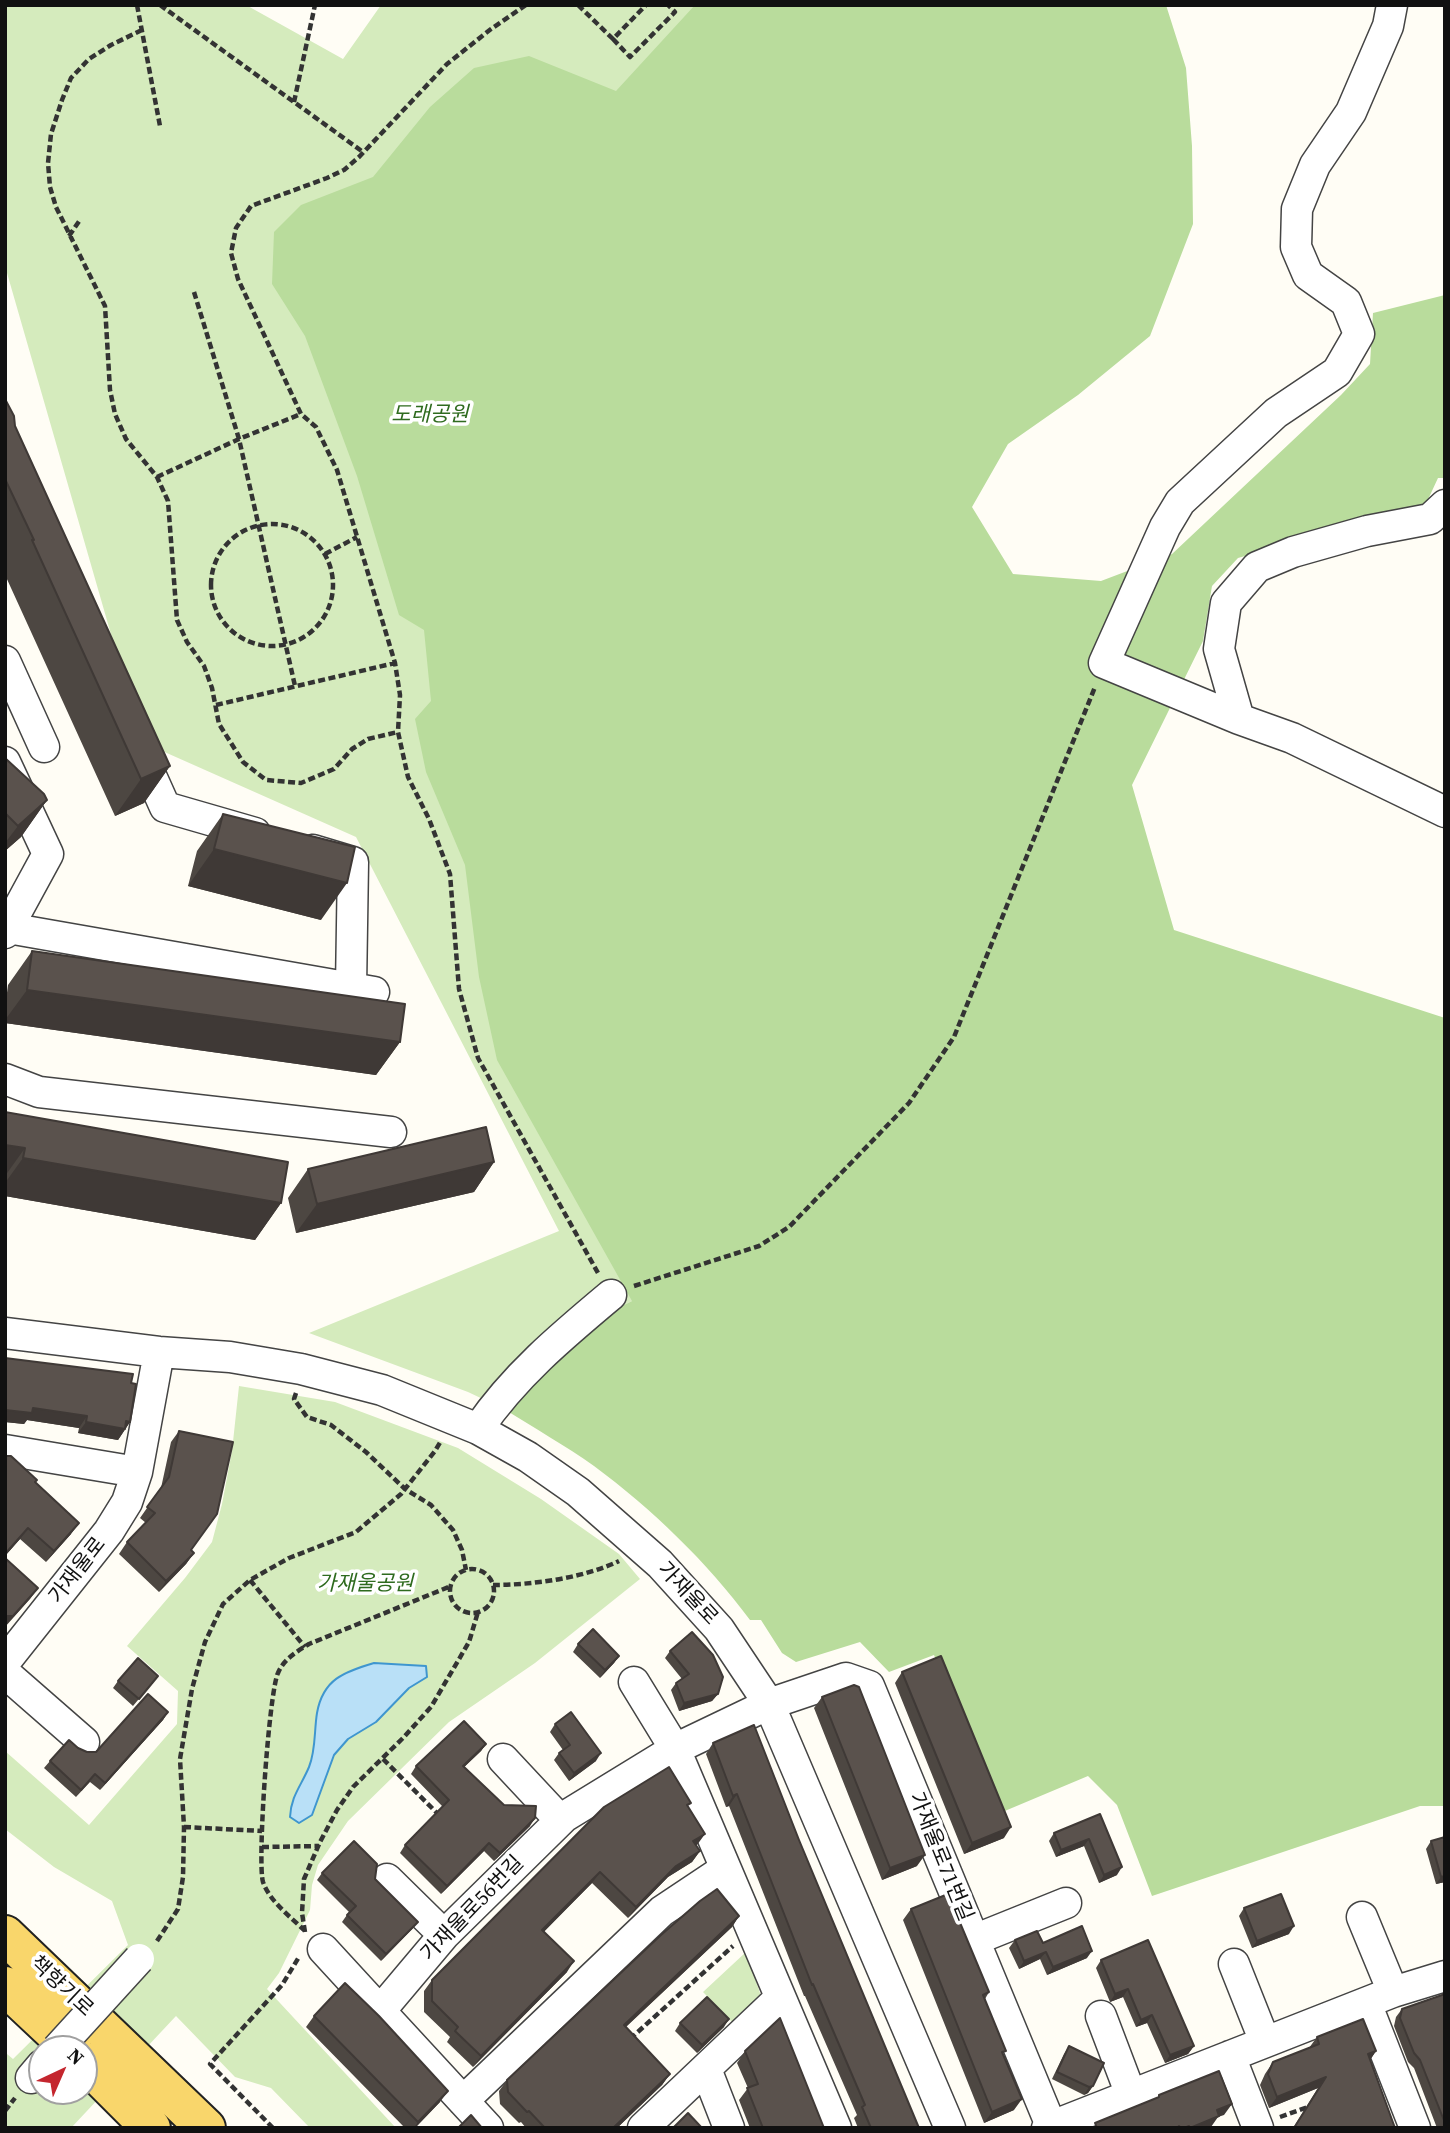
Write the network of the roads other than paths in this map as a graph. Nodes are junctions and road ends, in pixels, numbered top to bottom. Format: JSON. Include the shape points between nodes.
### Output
{"nodes":[{"id":1,"x":1392,"y":5,"type":"edge"},
{"id":2,"x":1445,"y":506,"type":"edge"},
{"id":3,"x":5,"y":661,"type":"edge"},
{"id":4,"x":125,"y":719,"type":"edge"},
{"id":5,"x":1239,"y":719,"type":"junction"},
{"id":6,"x":44,"y":747,"type":"dead end"},
{"id":7,"x":5,"y":762,"type":"edge"},
{"id":8,"x":1445,"y":812,"type":"edge"},
{"id":9,"x":7,"y":930,"type":"edge"},
{"id":10,"x":5,"y":1079,"type":"edge"},
{"id":11,"x":391,"y":1132,"type":"dead end"},
{"id":12,"x":611,"y":1295,"type":"road end"},
{"id":13,"x":5,"y":1332,"type":"edge"},
{"id":14,"x":159,"y":1352,"type":"junction"},
{"id":15,"x":466,"y":1424,"type":"junction"},
{"id":16,"x":5,"y":1450,"type":"edge"},
{"id":17,"x":137,"y":1472,"type":"junction"},
{"id":18,"x":5,"y":1662,"type":"edge"},
{"id":19,"x":5,"y":1673,"type":"edge"},
{"id":20,"x":634,"y":1682,"type":"dead end"},
{"id":21,"x":769,"y":1704,"type":"junction"},
{"id":22,"x":83,"y":1742,"type":"dead end"},
{"id":23,"x":675,"y":1749,"type":"junction"},
{"id":24,"x":503,"y":1759,"type":"dead end"},
{"id":25,"x":560,"y":1820,"type":"junction"},
{"id":26,"x":725,"y":1869,"type":"junction"},
{"id":27,"x":387,"y":1879,"type":"dead end"},
{"id":28,"x":1066,"y":1903,"type":"dead end"},
{"id":29,"x":1362,"y":1917,"type":"dead end"},
{"id":30,"x":444,"y":1935,"type":"junction"},
{"id":31,"x":5,"y":1936,"type":"edge"},
{"id":32,"x":974,"y":1940,"type":"junction"},
{"id":33,"x":308,"y":1942,"type":"road end"},
{"id":34,"x":139,"y":1959,"type":"road end"},
{"id":35,"x":1234,"y":1964,"type":"dead end"},
{"id":36,"x":1445,"y":1976,"type":"edge"},
{"id":37,"x":5,"y":1986,"type":"edge"},
{"id":38,"x":780,"y":1998,"type":"junction"},
{"id":39,"x":1380,"y":1998,"type":"junction"},
{"id":40,"x":380,"y":2011,"type":"junction"},
{"id":41,"x":1101,"y":2016,"type":"dead end"},
{"id":42,"x":57,"y":2035,"type":"edge"},
{"id":43,"x":70,"y":2035,"type":"edge"},
{"id":44,"x":1265,"y":2042,"type":"junction"},
{"id":45,"x":1230,"y":2056,"type":"junction"},
{"id":46,"x":706,"y":2069,"type":"junction"},
{"id":47,"x":98,"y":2075,"type":"edge"},
{"id":48,"x":1131,"y":2095,"type":"junction"},
{"id":49,"x":463,"y":2101,"type":"junction"},
{"id":50,"x":1257,"y":2126,"type":"edge"},
{"id":51,"x":1050,"y":2127,"type":"edge"},
{"id":52,"x":151,"y":2128,"type":"edge"},
{"id":53,"x":206,"y":2128,"type":"edge"},
{"id":54,"x":488,"y":2128,"type":"edge"},
{"id":55,"x":643,"y":2128,"type":"edge"},
{"id":56,"x":729,"y":2128,"type":"edge"},
{"id":57,"x":836,"y":2128,"type":"edge"},
{"id":58,"x":950,"y":2128,"type":"edge"},
{"id":59,"x":1415,"y":2128,"type":"edge"}],
"edges":[{"from":1,"to":5,"type":"street","via":[[1388,26],[1351,112],[1315,165],[1297,209],[1296,247],[1308,275],[1346,302],[1359,334],[1337,372],[1276,413],[1180,502],[1104,663]]},
{"from":2,"to":5,"type":"street","via":[[1430,519],[1367,531],[1257,567],[1226,603],[1219,649]]},
{"from":3,"to":6,"type":"street"},
{"from":4,"to":9,"type":"street","via":[[165,807],[354,862],[362,990]]},
{"from":5,"to":8,"type":"street","via":[[1292,738]]},
{"from":7,"to":9,"type":"street","via":[[48,854]]},
{"from":10,"to":11,"type":"street","via":[[39,1091]]},
{"from":12,"to":15,"type":"street","via":[[545,1350],[497,1402]]},
{"from":13,"to":14,"type":"street","name":"가재울로"},
{"from":14,"to":15,"type":"street","name":"가재울로","via":[[301,1368],[382,1390]]},
{"from":14,"to":17,"type":"street","name":"가재울로"},
{"from":15,"to":21,"type":"street","name":"가재울로","via":[[528,1457],[578,1492],[660,1564],[719,1629]]},
{"from":16,"to":17,"type":"street"},
{"from":17,"to":18,"type":"street","name":"가재울로","via":[[127,1502],[109,1531]]},
{"from":19,"to":22,"type":"street"},
{"from":20,"to":23,"type":"street"},
{"from":21,"to":23,"type":"street","name":"가재울로56번길"},
{"from":21,"to":32,"type":"street","name":"가재울로71번길","via":[[846,1678],[869,1686]]},
{"from":21,"to":58,"type":"street","name":"가재울로"},
{"from":23,"to":25,"type":"street","name":"가재울로56번길"},
{"from":23,"to":26,"type":"street"},
{"from":24,"to":25,"type":"street"},
{"from":25,"to":30,"type":"street","name":"가재울로56번길"},
{"from":26,"to":38,"type":"street"},
{"from":26,"to":49,"type":"street","via":[[662,1912]]},
{"from":27,"to":30,"type":"street"},
{"from":28,"to":32,"type":"street"},
{"from":29,"to":39,"type":"street"},
{"from":30,"to":40,"type":"street","name":"가재울로56번길"},
{"from":31,"to":53,"type":"main road","name":"책향기로"},
{"from":32,"to":51,"type":"street","name":"가재울로71번길"},
{"from":33,"to":40,"type":"street"},
{"from":34,"to":43,"type":"street","bridge":true},
{"from":35,"to":44,"type":"street"},
{"from":36,"to":39,"type":"street","name":"가재울로71번길"},
{"from":37,"to":42,"type":"main road","name":"책향기로"},
{"from":38,"to":46,"type":"street"},
{"from":38,"to":57,"type":"street"},
{"from":39,"to":44,"type":"street","name":"가재울로71번길"},
{"from":39,"to":59,"type":"street"},
{"from":40,"to":49,"type":"street"},
{"from":41,"to":48,"type":"street"},
{"from":44,"to":45,"type":"street","name":"가재울로71번길"},
{"from":45,"to":48,"type":"street","name":"가재울로71번길"},
{"from":45,"to":50,"type":"street"},
{"from":46,"to":55,"type":"street"},
{"from":46,"to":56,"type":"street"},
{"from":47,"to":52,"type":"main road"},
{"from":48,"to":51,"type":"street","name":"가재울로71번길"},
{"from":49,"to":54,"type":"street"}]}
